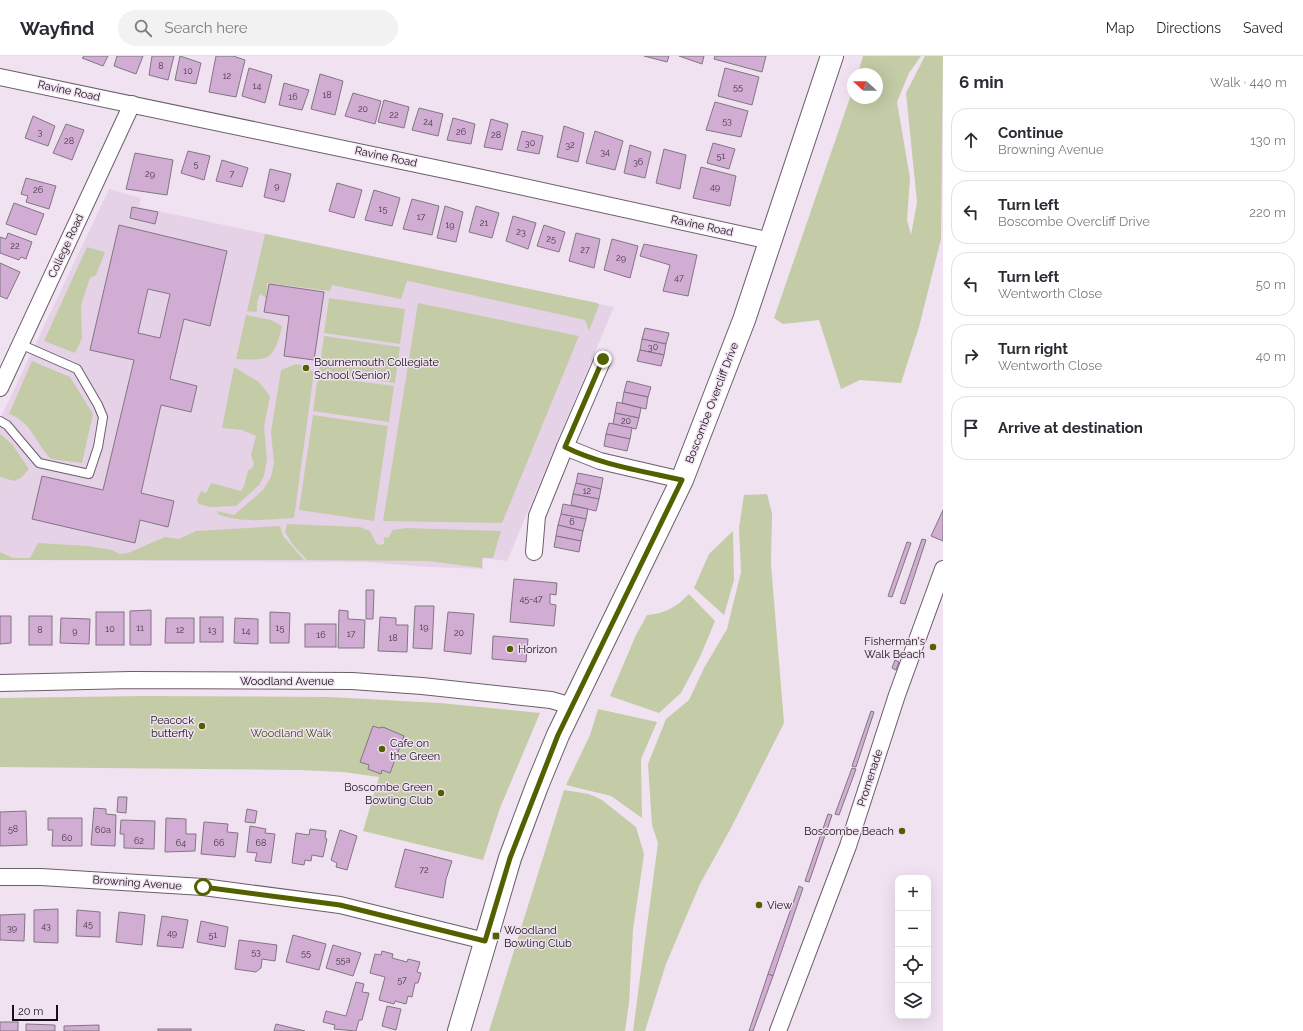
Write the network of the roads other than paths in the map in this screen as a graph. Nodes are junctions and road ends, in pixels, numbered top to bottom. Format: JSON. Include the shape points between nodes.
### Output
{"nodes":[{"id":1,"x":832,"y":56,"type":"edge"},
{"id":2,"x":0,"y":77,"type":"edge"},
{"id":3,"x":132,"y":104,"type":"junction"},
{"id":4,"x":771,"y":241,"type":"junction"},
{"id":5,"x":20,"y":344,"type":"junction"},
{"id":6,"x":603,"y":359,"type":"dead end"},
{"id":7,"x":0,"y":388,"type":"edge"},
{"id":8,"x":0,"y":421,"type":"edge"},
{"id":9,"x":565,"y":447,"type":"junction"},
{"id":10,"x":682,"y":480,"type":"junction"},
{"id":11,"x":534,"y":552,"type":"dead end"},
{"id":12,"x":943,"y":569,"type":"edge"},
{"id":13,"x":0,"y":683,"type":"edge"},
{"id":14,"x":572,"y":706,"type":"junction"},
{"id":15,"x":0,"y":877,"type":"edge"},
{"id":16,"x":485,"y":941,"type":"junction"},
{"id":17,"x":459,"y":1031,"type":"edge"},
{"id":18,"x":778,"y":1031,"type":"edge"}],
"edges":[{"from":1,"to":4,"type":"street","name":"Boscombe Overcliff Drive"},
{"from":2,"to":3,"type":"street","name":"Ravine Road"},
{"from":3,"to":4,"type":"street","name":"Ravine Road"},
{"from":3,"to":5,"type":"street","name":"College Road"},
{"from":4,"to":10,"type":"street","name":"Boscombe Overcliff Drive","via":[[744,320]]},
{"from":5,"to":7,"type":"street","name":"College Road"},
{"from":5,"to":8,"type":"lane","via":[[77,369],[98,405],[103,417],[98,447],[89,474],[39,463],[7,425]]},
{"from":6,"to":9,"type":"street"},
{"from":9,"to":10,"type":"street","via":[[600,461]]},
{"from":9,"to":11,"type":"street","via":[[537,516]]},
{"from":10,"to":14,"type":"street","name":"Boscombe Overcliff Drive"},
{"from":12,"to":18,"type":"street","name":"Promenade","via":[[897,695],[848,846]]},
{"from":13,"to":14,"type":"street","name":"Woodland Avenue","via":[[131,680],[352,682],[422,686],[551,700]]},
{"from":14,"to":16,"type":"street","name":"Boscombe Overcliff Drive","via":[[540,779],[513,851]]},
{"from":15,"to":16,"type":"street","name":"Browning Avenue","via":[[41,877],[203,887],[340,905]]},
{"from":16,"to":17,"type":"street","name":"Boscombe Overcliff Drive"}]}
